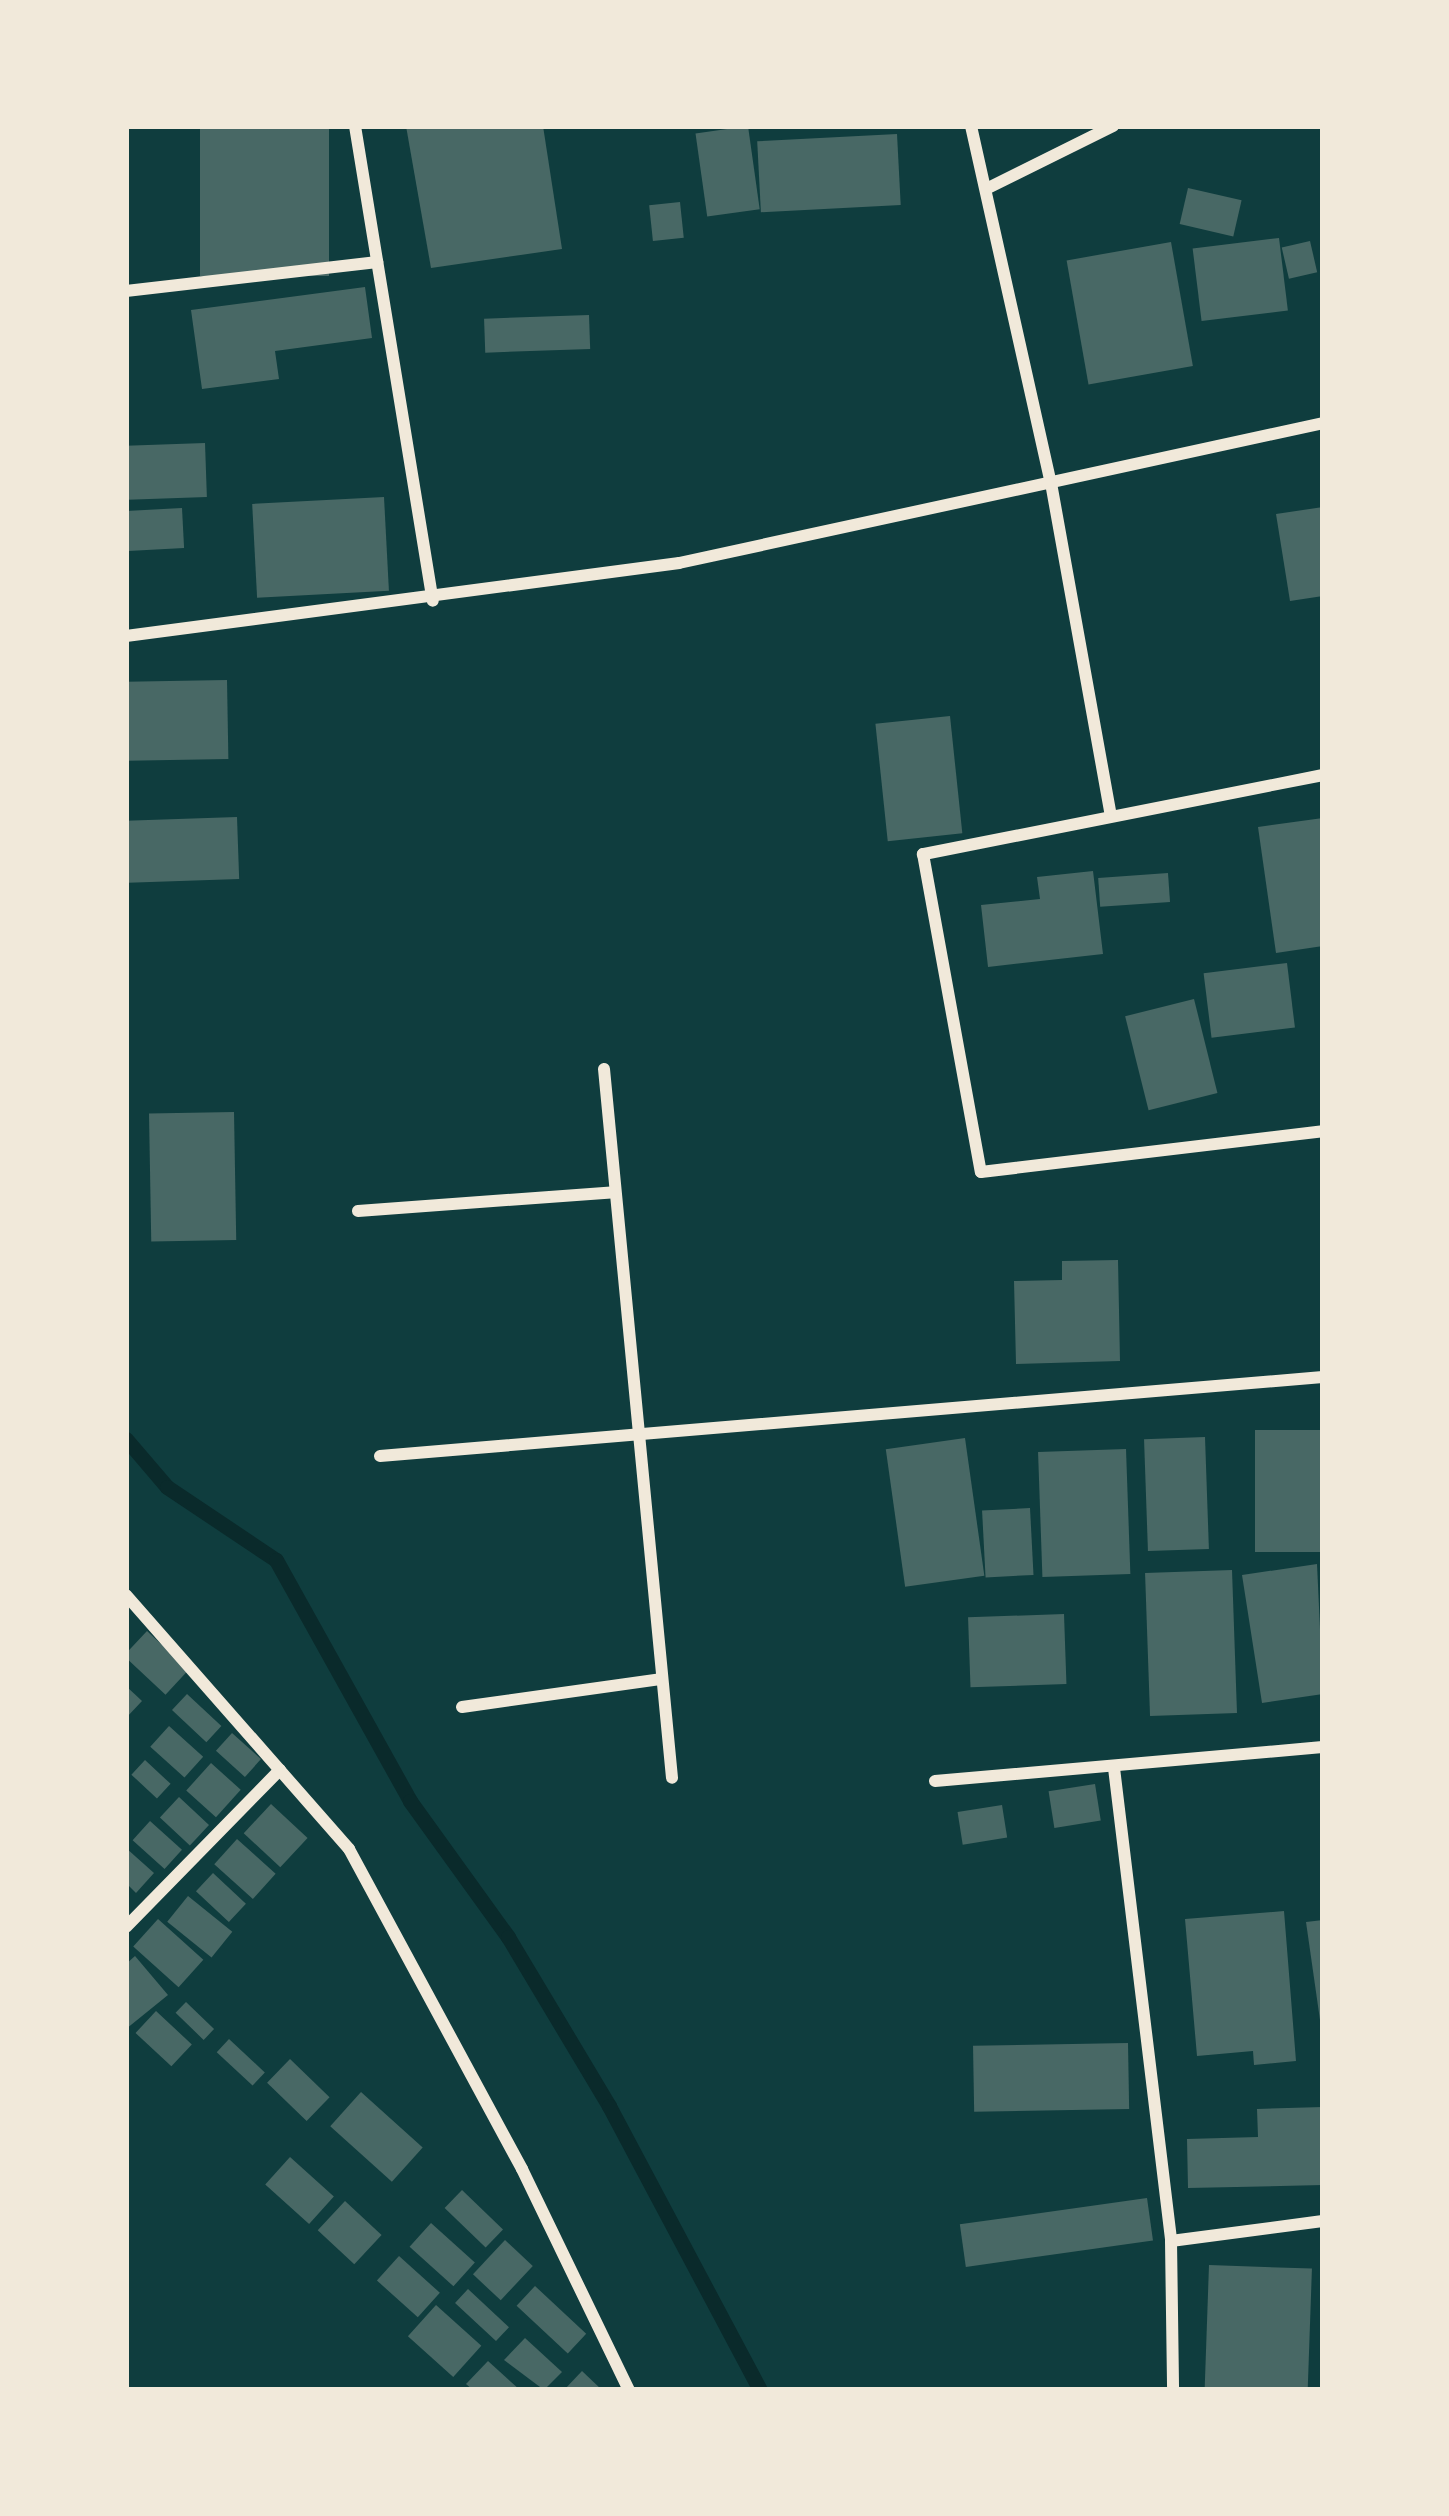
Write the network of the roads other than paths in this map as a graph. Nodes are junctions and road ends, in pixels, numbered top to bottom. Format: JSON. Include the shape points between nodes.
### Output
{"nodes":[{"id":1,"x":355,"y":126,"type":"edge"},
{"id":2,"x":971,"y":126,"type":"edge"},
{"id":3,"x":1113,"y":126,"type":"edge"},
{"id":4,"x":986,"y":189,"type":"junction"},
{"id":5,"x":377,"y":262,"type":"junction"},
{"id":6,"x":126,"y":291,"type":"edge"},
{"id":7,"x":1323,"y":423,"type":"edge"},
{"id":8,"x":1051,"y":483,"type":"junction"},
{"id":9,"x":433,"y":601,"type":"junction"},
{"id":10,"x":126,"y":636,"type":"edge"},
{"id":11,"x":1323,"y":776,"type":"edge"},
{"id":12,"x":1111,"y":817,"type":"junction"},
{"id":13,"x":604,"y":1069,"type":"dead end"},
{"id":14,"x":1323,"y":1131,"type":"edge"},
{"id":15,"x":614,"y":1192,"type":"junction"},
{"id":16,"x":358,"y":1211,"type":"dead end"},
{"id":17,"x":1323,"y":1378,"type":"edge"},
{"id":18,"x":636,"y":1433,"type":"junction"},
{"id":19,"x":380,"y":1456,"type":"dead end"},
{"id":20,"x":126,"y":1594,"type":"edge"},
{"id":21,"x":662,"y":1679,"type":"junction"},
{"id":22,"x":462,"y":1707,"type":"dead end"},
{"id":23,"x":1323,"y":1747,"type":"edge"},
{"id":24,"x":1114,"y":1768,"type":"junction"},
{"id":25,"x":280,"y":1770,"type":"junction"},
{"id":26,"x":672,"y":1778,"type":"dead end"},
{"id":27,"x":935,"y":1781,"type":"dead end"},
{"id":28,"x":126,"y":1927,"type":"edge"},
{"id":29,"x":1323,"y":2221,"type":"edge"},
{"id":30,"x":1171,"y":2241,"type":"junction"},
{"id":31,"x":629,"y":2390,"type":"edge"},
{"id":32,"x":1173,"y":2390,"type":"edge"}],
"edges":[{"from":1,"to":5,"type":"street"},
{"from":2,"to":4,"type":"street"},
{"from":3,"to":4,"type":"street"},
{"from":4,"to":8,"type":"street"},
{"from":5,"to":6,"type":"street"},
{"from":5,"to":9,"type":"street"},
{"from":7,"to":8,"type":"street"},
{"from":8,"to":9,"type":"street","via":[[679,563]]},
{"from":8,"to":12,"type":"street"},
{"from":9,"to":10,"type":"street"},
{"from":11,"to":12,"type":"street"},
{"from":12,"to":14,"type":"street","via":[[923,854],[980,1172]]},
{"from":13,"to":15,"type":"street"},
{"from":15,"to":16,"type":"street"},
{"from":15,"to":18,"type":"street"},
{"from":17,"to":18,"type":"street"},
{"from":18,"to":19,"type":"street"},
{"from":18,"to":21,"type":"street"},
{"from":20,"to":25,"type":"street"},
{"from":21,"to":22,"type":"street"},
{"from":21,"to":26,"type":"street"},
{"from":23,"to":24,"type":"street"},
{"from":24,"to":27,"type":"street"},
{"from":24,"to":30,"type":"street"},
{"from":25,"to":28,"type":"street"},
{"from":25,"to":31,"type":"street","via":[[350,1849]]},
{"from":29,"to":30,"type":"street"},
{"from":30,"to":32,"type":"street"}]}
